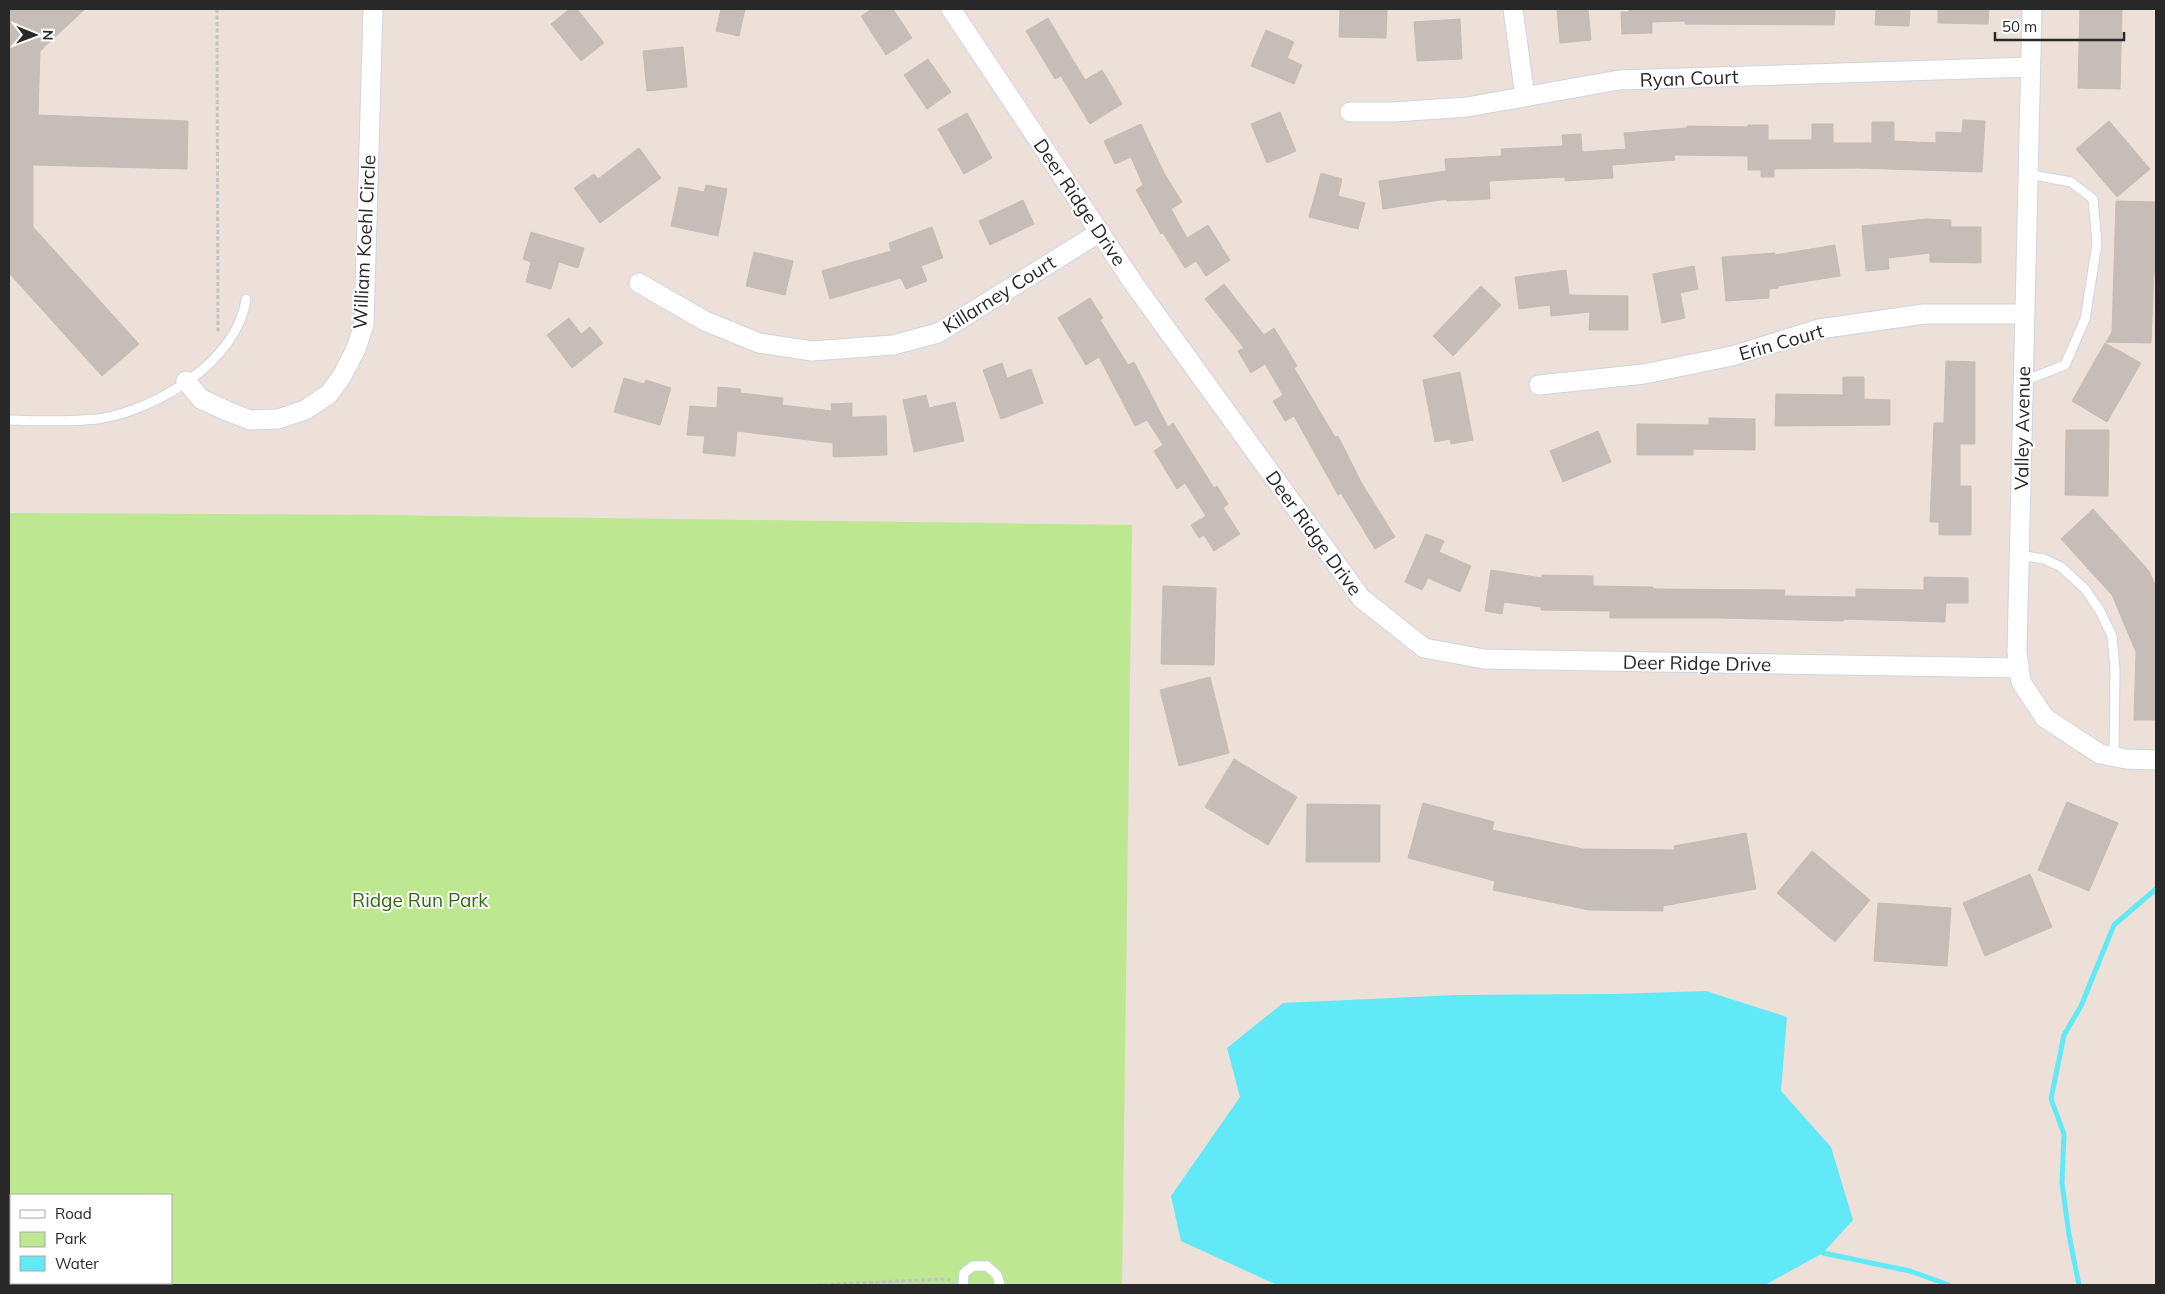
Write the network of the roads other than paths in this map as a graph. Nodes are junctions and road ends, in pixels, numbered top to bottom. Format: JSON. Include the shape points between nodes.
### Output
{"nodes":[{"id":1,"x":373,"y":9,"type":"edge"},
{"id":2,"x":1513,"y":9,"type":"edge"},
{"id":3,"x":2032,"y":9,"type":"edge"},
{"id":4,"x":960,"y":12,"type":"edge"},
{"id":5,"x":2030,"y":67,"type":"junction"},
{"id":6,"x":1525,"y":97,"type":"junction"},
{"id":7,"x":1350,"y":112,"type":"dead end"},
{"id":8,"x":2028,"y":174,"type":"junction"},
{"id":9,"x":1100,"y":232,"type":"junction"},
{"id":10,"x":639,"y":283,"type":"dead end"},
{"id":11,"x":246,"y":299,"type":"dead end"},
{"id":12,"x":2025,"y":314,"type":"junction"},
{"id":13,"x":186,"y":381,"type":"junction"},
{"id":14,"x":2023,"y":381,"type":"junction"},
{"id":15,"x":1539,"y":385,"type":"dead end"},
{"id":16,"x":9,"y":420,"type":"edge"},
{"id":17,"x":2019,"y":555,"type":"junction"},
{"id":18,"x":2019,"y":668,"type":"junction"},
{"id":19,"x":2114,"y":757,"type":"junction"},
{"id":20,"x":2156,"y":760,"type":"edge"},
{"id":21,"x":962,"y":1284,"type":"edge"},
{"id":22,"x":1000,"y":1285,"type":"edge"}],
"edges":[{"from":1,"to":13,"type":"street","name":"William Koehl Circle","via":[[364,324],[356,349],[329,394],[305,410],[278,419],[250,420],[227,411],[201,398]]},
{"from":2,"to":6,"type":"street"},
{"from":3,"to":5,"type":"street","name":"Valley Avenue"},
{"from":4,"to":9,"type":"street","name":"Deer Ridge Drive"},
{"from":5,"to":6,"type":"street","name":"Ryan Court","via":[[1619,80]]},
{"from":5,"to":8,"type":"street","name":"Valley Avenue"},
{"from":6,"to":7,"type":"street","name":"Ryan Court","via":[[1467,107]]},
{"from":8,"to":12,"type":"street","name":"Valley Avenue"},
{"from":8,"to":14,"type":"lane","via":[[2071,182],[2093,198],[2097,244],[2085,320],[2065,365]]},
{"from":9,"to":10,"type":"street","name":"Killarney Court","via":[[938,333],[892,345],[812,351],[759,343],[705,321]]},
{"from":9,"to":18,"type":"street","name":"Deer Ridge Drive","via":[[1134,284],[1361,598],[1424,648],[1484,659]]},
{"from":11,"to":13,"type":"lane","via":[[236,331],[226,348]]},
{"from":12,"to":14,"type":"street","name":"Valley Avenue"},
{"from":12,"to":15,"type":"street","name":"Erin Court","via":[[1924,314],[1819,329],[1732,356],[1644,374]]},
{"from":13,"to":16,"type":"lane","via":[[150,403],[120,414],[97,419]]},
{"from":14,"to":17,"type":"street","name":"Valley Avenue"},
{"from":17,"to":18,"type":"street","name":"Valley Avenue"},
{"from":17,"to":19,"type":"lane","via":[[2044,559],[2062,567],[2100,610],[2112,636]]},
{"from":18,"to":19,"type":"street","name":"Valley Avenue","via":[[2021,682],[2045,718],[2100,754]]},
{"from":19,"to":20,"type":"street","name":"Valley Avenue"},
{"from":21,"to":22,"type":"lane","via":[[964,1273],[973,1266],[987,1266],[997,1275]]}]}
